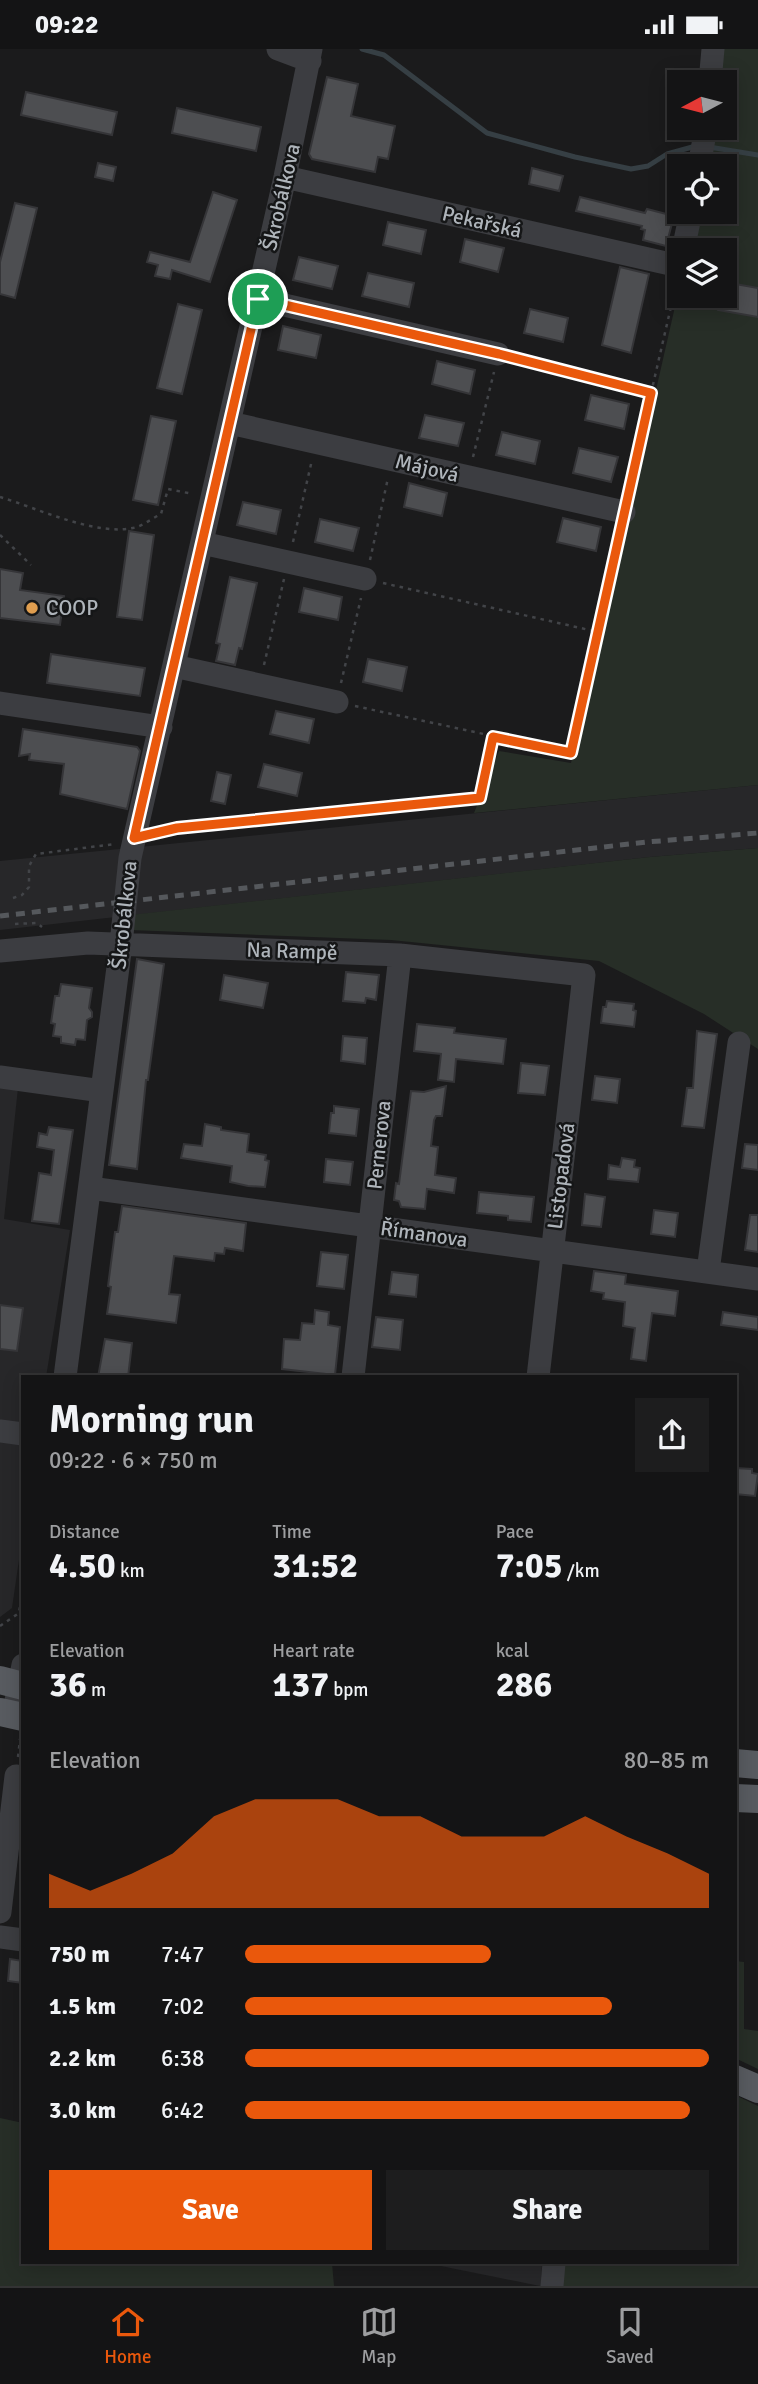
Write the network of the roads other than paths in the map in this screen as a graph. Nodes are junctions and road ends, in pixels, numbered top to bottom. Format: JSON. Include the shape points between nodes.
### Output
{"nodes":[{"id":1,"x":278,"y":49,"type":"edge"},
{"id":2,"x":713,"y":49,"type":"edge"},
{"id":3,"x":311,"y":53,"type":"edge"},
{"id":4,"x":711,"y":70,"type":"edge"},
{"id":5,"x":285,"y":177,"type":"junction"},
{"id":6,"x":667,"y":272,"type":"edge"},
{"id":7,"x":258,"y":299,"type":"junction"},
{"id":8,"x":499,"y":354,"type":"road end"},
{"id":9,"x":230,"y":423,"type":"junction"},
{"id":10,"x":624,"y":512,"type":"road end"},
{"id":11,"x":202,"y":543,"type":"junction"},
{"id":12,"x":365,"y":579,"type":"road end"},
{"id":13,"x":174,"y":666,"type":"junction"},
{"id":14,"x":337,"y":702,"type":"road end"},
{"id":15,"x":0,"y":703,"type":"edge"},
{"id":16,"x":161,"y":727,"type":"junction"},
{"id":17,"x":121,"y":944,"type":"junction"},
{"id":18,"x":0,"y":951,"type":"edge"},
{"id":19,"x":400,"y":955,"type":"junction"},
{"id":20,"x":584,"y":975,"type":"joint"},
{"id":21,"x":739,"y":1043,"type":"dead end"},
{"id":22,"x":0,"y":1077,"type":"edge"},
{"id":23,"x":102,"y":1091,"type":"junction"},
{"id":24,"x":90,"y":1188,"type":"junction"},
{"id":25,"x":370,"y":1227,"type":"junction"},
{"id":26,"x":552,"y":1252,"type":"junction"},
{"id":27,"x":708,"y":1271,"type":"junction"},
{"id":28,"x":758,"y":1279,"type":"edge"},
{"id":29,"x":65,"y":1375,"type":"edge"},
{"id":30,"x":353,"y":1375,"type":"edge"},
{"id":31,"x":538,"y":1375,"type":"edge"},
{"id":32,"x":0,"y":1431,"type":"edge"},
{"id":33,"x":21,"y":1434,"type":"edge"},
{"id":34,"x":16,"y":1679,"type":"edge"},
{"id":35,"x":12,"y":1715,"type":"edge"},
{"id":36,"x":737,"y":1763,"type":"edge"},
{"id":37,"x":758,"y":1765,"type":"edge"},
{"id":38,"x":16,"y":1776,"type":"dead end"},
{"id":39,"x":737,"y":1798,"type":"edge"},
{"id":40,"x":758,"y":1799,"type":"edge"},
{"id":41,"x":0,"y":1912,"type":"edge"},
{"id":42,"x":0,"y":1937,"type":"edge"},
{"id":43,"x":21,"y":1940,"type":"edge"},
{"id":44,"x":737,"y":2080,"type":"edge"},
{"id":45,"x":758,"y":2089,"type":"edge"},
{"id":46,"x":554,"y":2264,"type":"edge"},
{"id":47,"x":552,"y":2286,"type":"edge"}],
"edges":[{"from":1,"to":3,"type":"street"},
{"from":2,"to":4,"type":"street"},
{"from":3,"to":5,"type":"street","name":"Škrobálkova"},
{"from":5,"to":6,"type":"street","name":"Pekařská"},
{"from":5,"to":7,"type":"street","name":"Škrobálkova"},
{"from":7,"to":8,"type":"street"},
{"from":7,"to":9,"type":"street","name":"Škrobálkova"},
{"from":9,"to":10,"type":"street","name":"Májová"},
{"from":9,"to":11,"type":"street","name":"Škrobálkova"},
{"from":11,"to":12,"type":"street"},
{"from":11,"to":13,"type":"street","name":"Škrobálkova"},
{"from":13,"to":14,"type":"street"},
{"from":13,"to":16,"type":"street","name":"Škrobálkova"},
{"from":15,"to":16,"type":"street"},
{"from":16,"to":17,"type":"street","name":"Škrobálkova","via":[[130,858]]},
{"from":17,"to":18,"type":"street","name":"Na Rampě"},
{"from":17,"to":19,"type":"street","name":"Na Rampě"},
{"from":17,"to":23,"type":"street","name":"Škrobálkova"},
{"from":19,"to":20,"type":"street","name":"Na Rampě"},
{"from":19,"to":25,"type":"street","name":"Pernerova"},
{"from":20,"to":26,"type":"street","name":"Listopadová"},
{"from":21,"to":27,"type":"street"},
{"from":22,"to":23,"type":"street"},
{"from":23,"to":24,"type":"street","name":"Škrobálkova"},
{"from":24,"to":25,"type":"street","name":"Římanova"},
{"from":24,"to":29,"type":"street","name":"Škrobálkova"},
{"from":25,"to":26,"type":"street","name":"Římanova"},
{"from":25,"to":30,"type":"street","name":"Pernerova"},
{"from":26,"to":27,"type":"street","name":"Římanova"},
{"from":26,"to":31,"type":"street","name":"Listopadová"},
{"from":27,"to":28,"type":"street","name":"Římanova"},
{"from":32,"to":33,"type":"street"},
{"from":34,"to":35,"type":"street"},
{"from":36,"to":37,"type":"main road"},
{"from":38,"to":41,"type":"street"},
{"from":39,"to":40,"type":"main road"},
{"from":42,"to":43,"type":"street"},
{"from":44,"to":45,"type":"main road"},
{"from":46,"to":47,"type":"street"}]}
